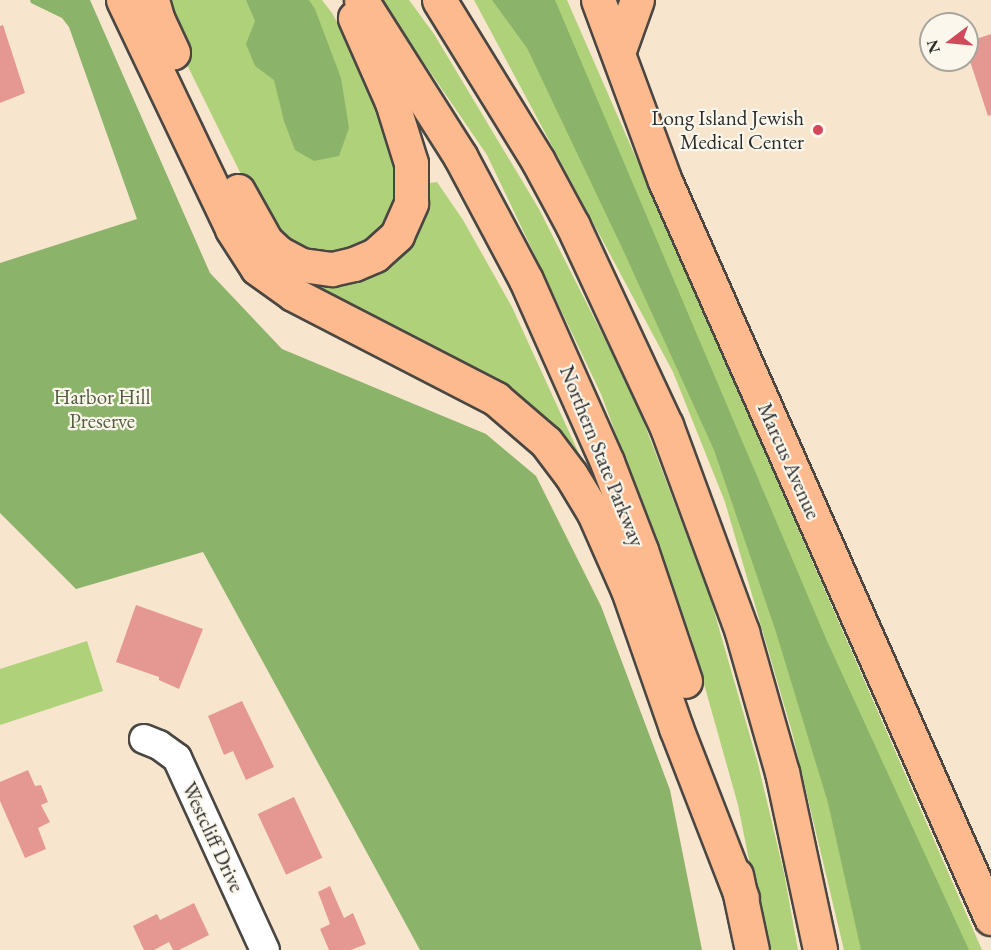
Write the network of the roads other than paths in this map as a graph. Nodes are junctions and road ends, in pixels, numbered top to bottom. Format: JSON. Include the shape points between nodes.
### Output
{"nodes":[{"id":1,"x":123,"y":0,"type":"edge"},
{"id":2,"x":152,"y":0,"type":"edge"},
{"id":3,"x":347,"y":0,"type":"edge"},
{"id":4,"x":361,"y":0,"type":"edge"},
{"id":5,"x":439,"y":0,"type":"edge"},
{"id":6,"x":598,"y":0,"type":"edge"},
{"id":7,"x":638,"y":0,"type":"edge"},
{"id":8,"x":618,"y":53,"type":"junction"},
{"id":9,"x":144,"y":739,"type":"dead end"},
{"id":10,"x":742,"y":898,"type":"junction"},
{"id":11,"x":991,"y":918,"type":"edge"},
{"id":12,"x":265,"y":950,"type":"edge"},
{"id":13,"x":752,"y":950,"type":"edge"},
{"id":14,"x":820,"y":950,"type":"edge"}],
"edges":[{"from":1,"to":10,"type":"main road","via":[[232,229],[257,268],[292,294],[496,399],[546,442],[571,475],[594,513],[625,582]]},
{"from":2,"to":3,"type":"main road","via":[[162,29],[259,232],[294,262],[321,269],[354,264],[384,248],[403,224],[412,193],[411,163],[404,137]]},
{"from":4,"to":10,"type":"main road","name":"Northern State Parkway","via":[[460,156],[526,280],[578,391],[671,638]]},
{"from":5,"to":14,"type":"main road","via":[[538,161],[573,226],[666,425],[742,632],[784,783]]},
{"from":6,"to":8,"type":"main road","name":"Marcus Avenue"},
{"from":7,"to":8,"type":"main road"},
{"from":8,"to":11,"type":"main road","name":"Marcus Avenue","via":[[665,181]]},
{"from":9,"to":12,"type":"street","name":"Westcliff Drive","via":[[177,758]]},
{"from":10,"to":13,"type":"main road","name":"Northern State Parkway"}]}
